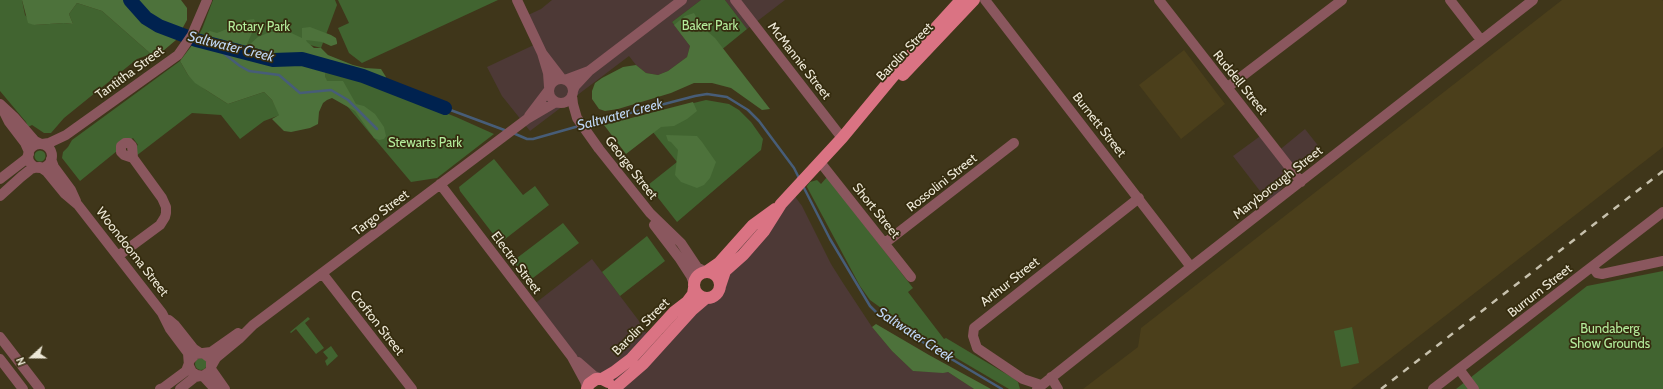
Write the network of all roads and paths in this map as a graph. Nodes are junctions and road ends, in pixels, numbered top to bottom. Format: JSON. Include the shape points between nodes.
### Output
{"nodes":[{"id":1,"x":517,"y":0,"type":"edge"},
{"id":2,"x":682,"y":0,"type":"edge"},
{"id":3,"x":735,"y":0,"type":"edge"},
{"id":4,"x":961,"y":0,"type":"edge"},
{"id":5,"x":974,"y":0,"type":"edge"},
{"id":6,"x":985,"y":0,"type":"edge"},
{"id":7,"x":1159,"y":0,"type":"edge"},
{"id":8,"x":1342,"y":0,"type":"edge"},
{"id":9,"x":1450,"y":0,"type":"edge"},
{"id":10,"x":1533,"y":0,"type":"edge"},
{"id":11,"x":207,"y":1,"type":"edge"},
{"id":12,"x":1481,"y":40,"type":"junction"},
{"id":13,"x":542,"y":54,"type":"junction"},
{"id":14,"x":589,"y":71,"type":"junction"},
{"id":15,"x":564,"y":79,"type":"junction"},
{"id":16,"x":1228,"y":87,"type":"junction"},
{"id":17,"x":549,"y":89,"type":"junction"},
{"id":18,"x":572,"y":93,"type":"junction"},
{"id":19,"x":558,"y":103,"type":"junction"},
{"id":20,"x":1,"y":105,"type":"edge"},
{"id":21,"x":578,"y":118,"type":"junction"},
{"id":22,"x":525,"y":120,"type":"junction"},
{"id":23,"x":856,"y":122,"type":"junction"},
{"id":24,"x":66,"y":135,"type":"junction"},
{"id":25,"x":842,"y":138,"type":"junction"},
{"id":26,"x":41,"y":144,"type":"junction"},
{"id":27,"x":1014,"y":144,"type":"dead end"},
{"id":28,"x":29,"y":153,"type":"junction"},
{"id":29,"x":52,"y":158,"type":"junction"},
{"id":30,"x":133,"y":158,"type":"dead end"},
{"id":31,"x":820,"y":162,"type":"junction"},
{"id":32,"x":39,"y":167,"type":"junction"},
{"id":33,"x":0,"y":179,"type":"edge"},
{"id":34,"x":1301,"y":182,"type":"junction"},
{"id":35,"x":440,"y":184,"type":"junction"},
{"id":36,"x":0,"y":196,"type":"edge"},
{"id":37,"x":1139,"y":198,"type":"junction"},
{"id":38,"x":781,"y":204,"type":"junction"},
{"id":39,"x":78,"y":205,"type":"junction"},
{"id":40,"x":1663,"y":212,"type":"edge"},
{"id":41,"x":650,"y":213,"type":"junction"},
{"id":42,"x":885,"y":243,"type":"junction"},
{"id":43,"x":118,"y":256,"type":"junction"},
{"id":44,"x":1663,"y":261,"type":"edge"},
{"id":45,"x":1191,"y":266,"type":"junction"},
{"id":46,"x":1593,"y":267,"type":"junction"},
{"id":47,"x":706,"y":272,"type":"junction"},
{"id":48,"x":322,"y":273,"type":"junction"},
{"id":49,"x":912,"y":277,"type":"dead end"},
{"id":50,"x":694,"y":286,"type":"junction"},
{"id":51,"x":720,"y":286,"type":"junction"},
{"id":52,"x":706,"y":298,"type":"junction"},
{"id":53,"x":164,"y":316,"type":"junction"},
{"id":54,"x":250,"y":327,"type":"junction"},
{"id":55,"x":0,"y":337,"type":"edge"},
{"id":56,"x":201,"y":353,"type":"junction"},
{"id":57,"x":572,"y":356,"type":"junction"},
{"id":58,"x":0,"y":359,"type":"edge"},
{"id":59,"x":189,"y":362,"type":"junction"},
{"id":60,"x":212,"y":367,"type":"junction"},
{"id":61,"x":1459,"y":369,"type":"junction"},
{"id":62,"x":202,"y":376,"type":"junction"},
{"id":63,"x":1051,"y":377,"type":"junction"},
{"id":64,"x":601,"y":379,"type":"junction"},
{"id":65,"x":1038,"y":387,"type":"edge"},
{"id":66,"x":587,"y":388,"type":"edge"},
{"id":67,"x":23,"y":389,"type":"edge"},
{"id":68,"x":40,"y":389,"type":"edge"},
{"id":69,"x":160,"y":389,"type":"edge"},
{"id":70,"x":180,"y":389,"type":"edge"},
{"id":71,"x":215,"y":389,"type":"edge"},
{"id":72,"x":225,"y":389,"type":"edge"},
{"id":73,"x":412,"y":389,"type":"edge"},
{"id":74,"x":612,"y":389,"type":"edge"},
{"id":75,"x":1058,"y":389,"type":"edge"},
{"id":76,"x":1433,"y":389,"type":"edge"},
{"id":77,"x":1474,"y":389,"type":"edge"}],
"edges":[{"from":1,"to":13,"type":"street"},
{"from":2,"to":14,"type":"street"},
{"from":3,"to":25,"type":"street","name":"McMannie Street"},
{"from":4,"to":23,"type":"main road","name":"Barolin Street","via":[[910,56]]},
{"from":5,"to":23,"type":"main road","name":"Barolin Street"},
{"from":6,"to":37,"type":"street","name":"Burnett Street"},
{"from":7,"to":16,"type":"street","name":"Ruddell Street"},
{"from":8,"to":16,"type":"street"},
{"from":9,"to":12,"type":"street"},
{"from":10,"to":12,"type":"street","name":"Maryborough Street"},
{"from":11,"to":24,"type":"street","name":"Tantitha Street","via":[[192,35],[178,54]]},
{"from":12,"to":34,"type":"street","name":"Maryborough Street"},
{"from":13,"to":15,"type":"street","via":[[554,71]]},
{"from":13,"to":17,"type":"street"},
{"from":14,"to":15,"type":"street"},
{"from":14,"to":18,"type":"street"},
{"from":15,"to":17,"type":"street","via":[[554,81]]},
{"from":15,"to":18,"type":"street","via":[[571,85]]},
{"from":16,"to":34,"type":"street","name":"Ruddell Street"},
{"from":17,"to":19,"type":"street","via":[[550,98]]},
{"from":17,"to":22,"type":"street","name":"Targo Street"},
{"from":18,"to":19,"type":"street","via":[[569,100]]},
{"from":18,"to":21,"type":"street","name":"George Street"},
{"from":19,"to":21,"type":"street","name":"George Street"},
{"from":19,"to":22,"type":"street","name":"Targo Street"},
{"from":20,"to":26,"type":"street"},
{"from":20,"to":28,"type":"street"},
{"from":21,"to":41,"type":"street","name":"George Street"},
{"from":22,"to":35,"type":"street","name":"Targo Street"},
{"from":23,"to":25,"type":"main road","name":"Barolin Street"},
{"from":24,"to":26,"type":"street","name":"Tantitha Street"},
{"from":24,"to":29,"type":"street","name":"Tantitha Street","via":[[54,150]]},
{"from":25,"to":31,"type":"main road","name":"Barolin Street"},
{"from":26,"to":28,"type":"street","via":[[35,145]]},
{"from":26,"to":29,"type":"street","via":[[50,150]]},
{"from":27,"to":42,"type":"street","name":"Rossolini Street"},
{"from":28,"to":32,"type":"street","via":[[32,164]]},
{"from":28,"to":33,"type":"street","via":[[26,159]]},
{"from":29,"to":32,"type":"street","via":[[48,164]]},
{"from":29,"to":39,"type":"street","name":"Woondooma Street","via":[[54,167],[71,190]]},
{"from":30,"to":43,"type":"street","via":[[162,198],[166,213],[160,225]]},
{"from":31,"to":38,"type":"main road","name":"Barolin Street"},
{"from":31,"to":42,"type":"street","name":"Short Street"},
{"from":32,"to":36,"type":"street","via":[[25,174]]},
{"from":32,"to":39,"type":"street","name":"Woondooma Street","via":[[47,172]]},
{"from":34,"to":45,"type":"street","name":"Maryborough Street"},
{"from":35,"to":48,"type":"street","name":"Targo Street"},
{"from":35,"to":57,"type":"street","name":"Electra Street"},
{"from":37,"to":45,"type":"street","name":"Burnett Street"},
{"from":37,"to":65,"type":"street","name":"Arthur Street","via":[[974,328],[972,336],[977,348]]},
{"from":38,"to":47,"type":"main road","name":"Barolin Street","via":[[753,225],[719,263]]},
{"from":38,"to":51,"type":"main road","name":"Barolin Street","via":[[764,231],[725,271]]},
{"from":39,"to":43,"type":"street","name":"Woondooma Street"},
{"from":40,"to":46,"type":"street","name":"Burrum Street"},
{"from":41,"to":47,"type":"street","name":"George Street","via":[[681,243],[697,267]]},
{"from":41,"to":50,"type":"street","name":"George Street","via":[[653,223],[691,276]]},
{"from":42,"to":49,"type":"street","name":"Short Street"},
{"from":43,"to":53,"type":"street","name":"Woondooma Street"},
{"from":44,"to":46,"type":"street","via":[[1602,274]]},
{"from":45,"to":63,"type":"street","name":"Maryborough Street"},
{"from":46,"to":61,"type":"street","name":"Burrum Street"},
{"from":47,"to":50,"type":"main road","via":[[699,275]]},
{"from":47,"to":51,"type":"main road","via":[[717,278]]},
{"from":48,"to":54,"type":"street","name":"Targo Street"},
{"from":48,"to":73,"type":"street","name":"Crofton Street"},
{"from":50,"to":52,"type":"main road","via":[[698,295]]},
{"from":50,"to":64,"type":"main road","name":"Barolin Street","via":[[693,294],[687,302],[674,312],[631,359]]},
{"from":51,"to":52,"type":"main road","via":[[716,294]]},
{"from":52,"to":74,"type":"main road","name":"Barolin Street","via":[[643,364]]},
{"from":53,"to":56,"type":"street","name":"Woondooma Street"},
{"from":53,"to":59,"type":"street","name":"Woondooma Street","via":[[170,329],[188,353]]},
{"from":54,"to":56,"type":"street","name":"Targo Street","via":[[235,334],[211,352]]},
{"from":54,"to":60,"type":"street","name":"Targo Street","via":[[239,340],[216,358]]},
{"from":55,"to":68,"type":"street"},
{"from":56,"to":59,"type":"street","via":[[193,356]]},
{"from":56,"to":60,"type":"street","via":[[211,359]]},
{"from":57,"to":64,"type":"street","name":"Electra Street"},
{"from":57,"to":66,"type":"street","name":"Electra Street","via":[[586,381]]},
{"from":58,"to":67,"type":"street"},
{"from":59,"to":62,"type":"street","via":[[192,372]]},
{"from":59,"to":69,"type":"street","via":[[186,371]]},
{"from":60,"to":62,"type":"street","via":[[210,372]]},
{"from":60,"to":72,"type":"street"},
{"from":61,"to":76,"type":"street","name":"Burrum Street"},
{"from":61,"to":77,"type":"street"},
{"from":62,"to":70,"type":"street","via":[[195,377]]},
{"from":62,"to":71,"type":"street"},
{"from":63,"to":65,"type":"street","name":"Maryborough Street"},
{"from":63,"to":75,"type":"street"},
{"from":64,"to":66,"type":"main road","name":"Barolin Street","via":[[592,381]]},
{"from":64,"to":74,"type":"main road","via":[[609,383]]}]}
